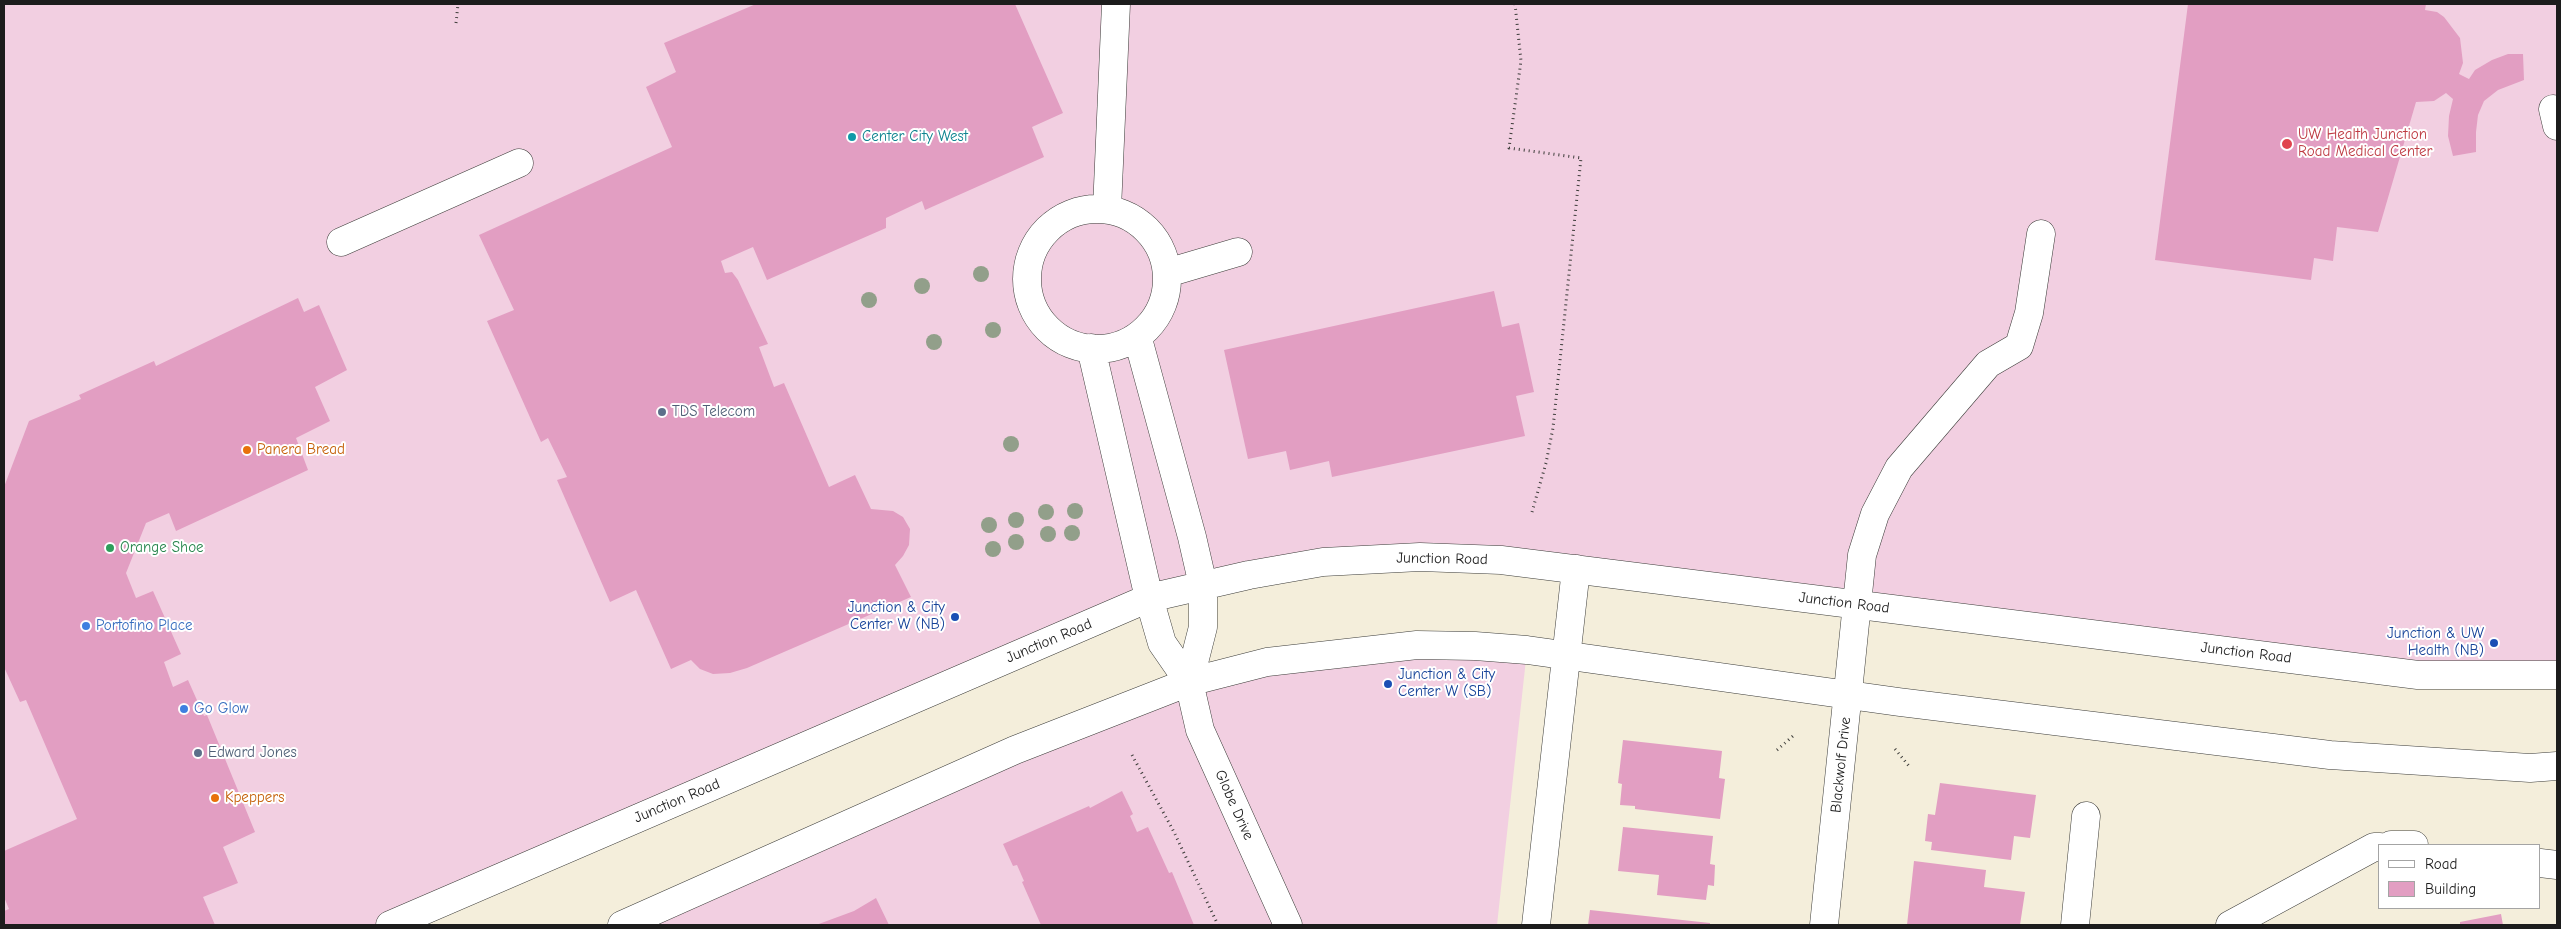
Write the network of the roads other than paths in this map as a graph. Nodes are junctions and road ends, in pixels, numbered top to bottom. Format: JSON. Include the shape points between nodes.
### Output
{"nodes":[{"id":1,"x":1116,"y":4,"type":"edge"},
{"id":2,"x":519,"y":162,"type":"dead end"},
{"id":3,"x":1107,"y":209,"type":"junction"},
{"id":4,"x":2041,"y":234,"type":"dead end"},
{"id":5,"x":341,"y":242,"type":"dead end"},
{"id":6,"x":1238,"y":252,"type":"dead end"},
{"id":7,"x":1167,"y":273,"type":"junction"},
{"id":8,"x":1138,"y":339,"type":"junction"},
{"id":9,"x":1091,"y":348,"type":"junction"},
{"id":10,"x":1576,"y":569,"type":"junction"},
{"id":11,"x":1203,"y":585,"type":"junction"},
{"id":12,"x":1149,"y":598,"type":"junction"},
{"id":13,"x":1858,"y":605,"type":"junction"},
{"id":14,"x":1566,"y":656,"type":"junction"},
{"id":15,"x":2557,"y":675,"type":"edge"},
{"id":16,"x":1189,"y":682,"type":"junction"},
{"id":17,"x":1849,"y":694,"type":"junction"},
{"id":18,"x":2557,"y":766,"type":"edge"},
{"id":19,"x":2086,"y":816,"type":"dead end"},
{"id":20,"x":2378,"y":847,"type":"edge"},
{"id":21,"x":2541,"y":862,"type":"edge"},
{"id":22,"x":2557,"y":865,"type":"edge"},
{"id":23,"x":665,"y":918,"type":"edge"},
{"id":24,"x":390,"y":925,"type":"edge"},
{"id":25,"x":622,"y":925,"type":"edge"},
{"id":26,"x":1288,"y":925,"type":"edge"},
{"id":27,"x":1536,"y":925,"type":"edge"},
{"id":28,"x":1824,"y":925,"type":"edge"},
{"id":29,"x":2075,"y":925,"type":"edge"},
{"id":30,"x":2230,"y":925,"type":"edge"}],
"edges":[{"from":1,"to":3,"type":"street"},
{"from":2,"to":5,"type":"street"},
{"from":3,"to":7,"type":"street","via":[[1130,216],[1150,232],[1161,249]]},
{"from":3,"to":9,"type":"street","via":[[1082,209],[1047,229],[1032,250],[1026,274],[1034,311],[1047,330],[1067,343]]},
{"from":4,"to":13,"type":"street","name":"Blackwolf Drive","via":[[2029,313],[2019,346],[1988,364],[1899,468],[1875,514],[1862,556]]},
{"from":6,"to":7,"type":"street"},
{"from":7,"to":8,"type":"street","via":[[1167,289],[1159,313]]},
{"from":8,"to":9,"type":"street","via":[[1116,347]]},
{"from":8,"to":11,"type":"street"},
{"from":9,"to":12,"type":"street"},
{"from":10,"to":11,"type":"street","name":"Junction Road","via":[[1501,560],[1420,557],[1323,562]]},
{"from":10,"to":13,"type":"street","name":"Junction Road"},
{"from":10,"to":14,"type":"street"},
{"from":11,"to":12,"type":"street","name":"Junction Road"},
{"from":11,"to":16,"type":"street","via":[[1203,627]]},
{"from":12,"to":16,"type":"street","via":[[1162,642]]},
{"from":12,"to":24,"type":"street","name":"Junction Road"},
{"from":13,"to":15,"type":"street","name":"Junction Road","via":[[2418,674]]},
{"from":13,"to":17,"type":"street","name":"Blackwolf Drive"},
{"from":14,"to":16,"type":"street","via":[[1475,646],[1417,645],[1267,662]]},
{"from":14,"to":17,"type":"street"},
{"from":14,"to":27,"type":"street"},
{"from":16,"to":23,"type":"street","via":[[1015,750],[807,842]]},
{"from":16,"to":26,"type":"street","name":"Globe Drive","via":[[1200,730]]},
{"from":17,"to":18,"type":"street","via":[[2330,755],[2493,766]]},
{"from":17,"to":28,"type":"street","name":"Blackwolf Drive"},
{"from":19,"to":29,"type":"street"},
{"from":20,"to":30,"type":"street"},
{"from":21,"to":22,"type":"street"},
{"from":23,"to":25,"type":"street"}]}
